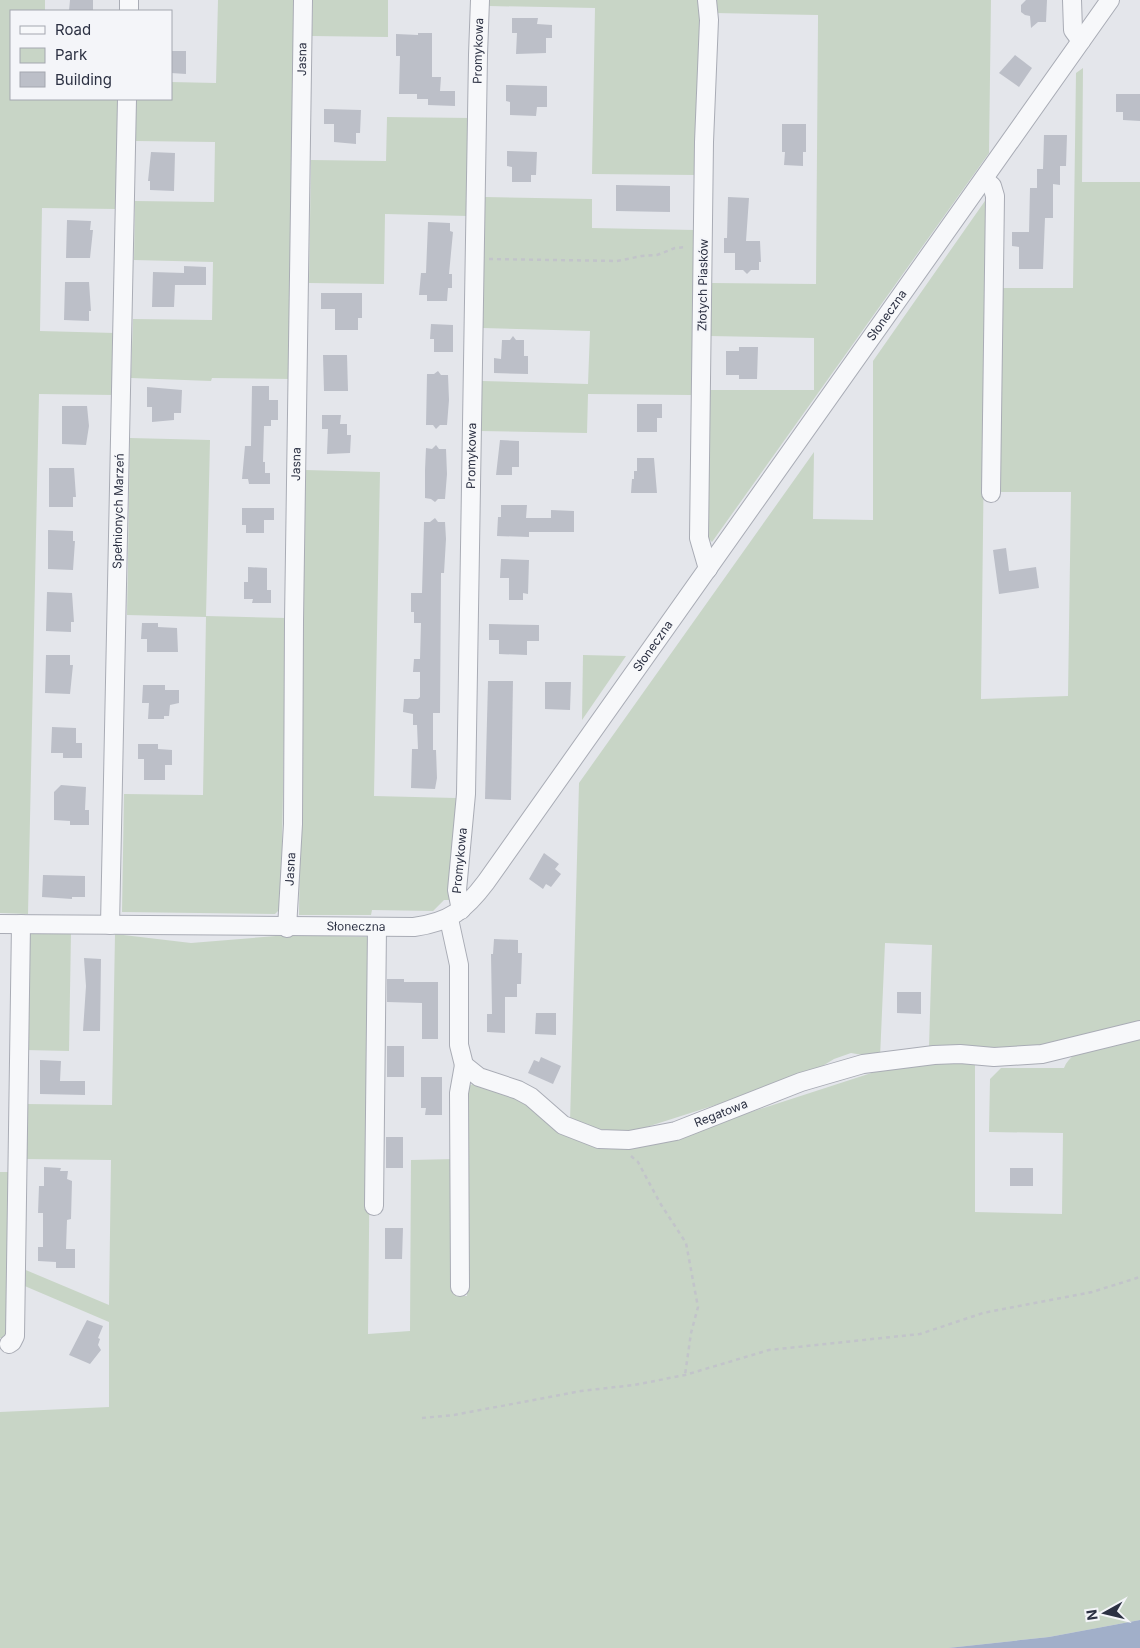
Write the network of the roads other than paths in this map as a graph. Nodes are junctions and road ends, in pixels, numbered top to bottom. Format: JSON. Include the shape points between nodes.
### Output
{"nodes":[{"id":1,"x":303,"y":0,"type":"edge"},
{"id":2,"x":480,"y":0,"type":"edge"},
{"id":3,"x":707,"y":0,"type":"edge"},
{"id":4,"x":1072,"y":0,"type":"edge"},
{"id":5,"x":1110,"y":0,"type":"edge"},
{"id":6,"x":1081,"y":40,"type":"junction"},
{"id":7,"x":127,"y":100,"type":"edge"},
{"id":8,"x":984,"y":179,"type":"junction"},
{"id":9,"x":991,"y":493,"type":"dead end"},
{"id":10,"x":708,"y":569,"type":"junction"},
{"id":11,"x":455,"y":915,"type":"junction"},
{"id":12,"x":0,"y":924,"type":"edge"},
{"id":13,"x":21,"y":924,"type":"junction"},
{"id":14,"x":110,"y":925,"type":"junction"},
{"id":15,"x":377,"y":927,"type":"junction"},
{"id":16,"x":287,"y":928,"type":"junction"},
{"id":17,"x":1140,"y":1030,"type":"edge"},
{"id":18,"x":464,"y":1065,"type":"junction"},
{"id":19,"x":374,"y":1206,"type":"dead end"},
{"id":20,"x":460,"y":1287,"type":"dead end"},
{"id":21,"x":8,"y":1344,"type":"dead end"}],
"edges":[{"from":1,"to":16,"type":"street","name":"Jasna","via":[[293,824]]},
{"from":2,"to":11,"type":"street","name":"Promykowa","via":[[466,794]]},
{"from":3,"to":10,"type":"street","name":"Złotych Piasków","via":[[699,538]]},
{"from":4,"to":6,"type":"street","via":[[1073,30]]},
{"from":5,"to":6,"type":"street","name":"Słoneczna"},
{"from":6,"to":8,"type":"street","name":"Słoneczna"},
{"from":7,"to":14,"type":"street","name":"Spełnionych Marzeń"},
{"from":8,"to":9,"type":"street","via":[[992,186],[995,196]]},
{"from":8,"to":10,"type":"street","name":"Słoneczna"},
{"from":10,"to":11,"type":"street","name":"Słoneczna","via":[[486,882]]},
{"from":11,"to":15,"type":"street","name":"Słoneczna","via":[[414,927]]},
{"from":11,"to":18,"type":"street","via":[[459,1045]]},
{"from":12,"to":13,"type":"street","name":"Słoneczna"},
{"from":13,"to":14,"type":"street","name":"Słoneczna"},
{"from":13,"to":21,"type":"street","via":[[15,1336]]},
{"from":14,"to":16,"type":"street","name":"Słoneczna"},
{"from":15,"to":16,"type":"street","name":"Słoneczna"},
{"from":15,"to":19,"type":"street"},
{"from":17,"to":18,"type":"street","name":"Regatowa","via":[[1042,1054],[994,1057],[934,1055],[863,1064],[801,1082],[676,1131],[629,1140],[585,1135],[563,1125],[531,1097],[479,1077]]},
{"from":18,"to":20,"type":"street","via":[[460,1093]]}]}
